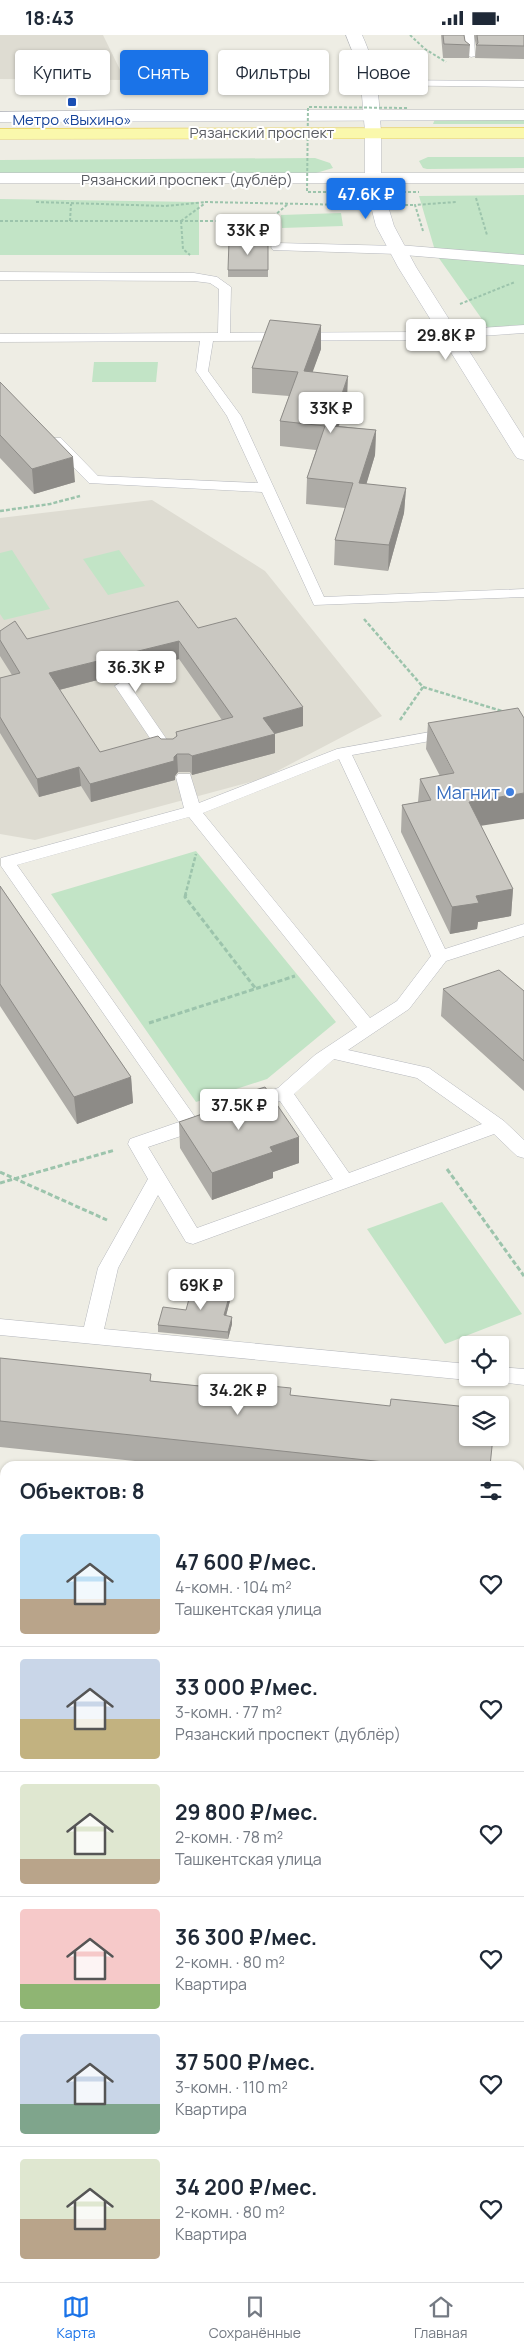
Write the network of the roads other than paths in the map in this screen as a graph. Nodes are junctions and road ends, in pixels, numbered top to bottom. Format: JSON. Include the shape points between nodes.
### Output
{"nodes":[{"id":1,"x":354,"y":35,"type":"edge"},
{"id":2,"x":469,"y":35,"type":"edge"},
{"id":3,"x":362,"y":50,"type":"edge"},
{"id":4,"x":472,"y":54,"type":"edge"},
{"id":5,"x":428,"y":83,"type":"edge"},
{"id":6,"x":524,"y":84,"type":"edge"},
{"id":7,"x":371,"y":95,"type":"edge"},
{"id":8,"x":372,"y":115,"type":"junction"},
{"id":9,"x":524,"y":115,"type":"edge"},
{"id":10,"x":0,"y":117,"type":"edge"},
{"id":11,"x":524,"y":133,"type":"edge"},
{"id":12,"x":0,"y":134,"type":"edge"},
{"id":13,"x":373,"y":140,"type":"junction"},
{"id":14,"x":0,"y":149,"type":"edge"},
{"id":15,"x":524,"y":149,"type":"edge"},
{"id":16,"x":0,"y":178,"type":"edge"},
{"id":17,"x":524,"y":178,"type":"edge"},
{"id":18,"x":373,"y":179,"type":"junction"},
{"id":19,"x":277,"y":247,"type":"dead end"},
{"id":20,"x":398,"y":250,"type":"junction"},
{"id":21,"x":524,"y":260,"type":"edge"},
{"id":22,"x":0,"y":276,"type":"edge"},
{"id":23,"x":524,"y":329,"type":"edge"},
{"id":24,"x":448,"y":333,"type":"junction"},
{"id":25,"x":0,"y":338,"type":"edge"},
{"id":26,"x":207,"y":338,"type":"junction"},
{"id":27,"x":224,"y":338,"type":"junction"},
{"id":28,"x":47,"y":431,"type":"edge"},
{"id":29,"x":524,"y":454,"type":"edge"},
{"id":30,"x":268,"y":488,"type":"junction"},
{"id":31,"x":524,"y":593,"type":"edge"},
{"id":32,"x":123,"y":686,"type":"dead end"},
{"id":33,"x":468,"y":730,"type":"edge"},
{"id":34,"x":343,"y":752,"type":"junction"},
{"id":35,"x":168,"y":753,"type":"edge"},
{"id":36,"x":184,"y":777,"type":"dead end"},
{"id":37,"x":193,"y":811,"type":"junction"},
{"id":38,"x":524,"y":930,"type":"edge"},
{"id":39,"x":440,"y":957,"type":"junction"},
{"id":40,"x":368,"y":1028,"type":"junction"},
{"id":41,"x":330,"y":1052,"type":"junction"},
{"id":42,"x":284,"y":1093,"type":"junction"},
{"id":43,"x":191,"y":1125,"type":"junction"},
{"id":44,"x":497,"y":1126,"type":"junction"},
{"id":45,"x":524,"y":1151,"type":"edge"},
{"id":46,"x":158,"y":1178,"type":"junction"},
{"id":47,"x":345,"y":1182,"type":"junction"},
{"id":48,"x":0,"y":1327,"type":"edge"},
{"id":49,"x":92,"y":1337,"type":"junction"},
{"id":50,"x":459,"y":1371,"type":"edge"},
{"id":51,"x":509,"y":1376,"type":"edge"},
{"id":52,"x":524,"y":1377,"type":"edge"}],
"edges":[{"from":1,"to":3,"type":"main road"},
{"from":2,"to":4,"type":"lane"},
{"from":5,"to":6,"type":"lane"},
{"from":7,"to":8,"type":"main road"},
{"from":8,"to":9,"type":"main road"},
{"from":8,"to":10,"type":"main road"},
{"from":8,"to":13,"type":"main road"},
{"from":11,"to":13,"type":"main road","name":"Рязанский проспект"},
{"from":12,"to":13,"type":"main road","name":"Рязанский проспект"},
{"from":13,"to":14,"type":"main road","name":"Рязанский проспект"},
{"from":13,"to":15,"type":"main road","name":"Рязанский проспект"},
{"from":13,"to":18,"type":"main road"},
{"from":16,"to":18,"type":"main road","name":"Рязанский проспект (дублёр)"},
{"from":17,"to":18,"type":"main road","name":"Рязанский проспект (дублёр)"},
{"from":18,"to":20,"type":"main road","via":[[385,226]]},
{"from":19,"to":20,"type":"lane"},
{"from":20,"to":21,"type":"main road"},
{"from":20,"to":24,"type":"main road"},
{"from":22,"to":27,"type":"lane","via":[[194,277],[213,280],[225,287]]},
{"from":23,"to":24,"type":"lane"},
{"from":24,"to":27,"type":"lane","via":[[420,337]]},
{"from":24,"to":29,"type":"main road"},
{"from":25,"to":26,"type":"lane"},
{"from":26,"to":27,"type":"lane"},
{"from":26,"to":30,"type":"lane","via":[[202,371],[234,416]]},
{"from":28,"to":30,"type":"lane","via":[[94,480]]},
{"from":30,"to":31,"type":"lane","via":[[319,602]]},
{"from":32,"to":35,"type":"lane"},
{"from":33,"to":34,"type":"lane"},
{"from":34,"to":37,"type":"lane"},
{"from":34,"to":39,"type":"lane"},
{"from":36,"to":37,"type":"lane"},
{"from":37,"to":40,"type":"lane"},
{"from":37,"to":43,"type":"lane","via":[[7,862]]},
{"from":38,"to":39,"type":"lane"},
{"from":39,"to":40,"type":"lane","via":[[403,1005]]},
{"from":40,"to":41,"type":"lane"},
{"from":41,"to":42,"type":"lane"},
{"from":41,"to":44,"type":"lane","via":[[423,1073]]},
{"from":42,"to":43,"type":"lane"},
{"from":42,"to":47,"type":"lane"},
{"from":43,"to":46,"type":"lane","via":[[137,1144]]},
{"from":44,"to":45,"type":"lane"},
{"from":44,"to":47,"type":"lane"},
{"from":46,"to":47,"type":"lane","via":[[193,1237]]},
{"from":46,"to":49,"type":"lane","via":[[108,1268]]},
{"from":48,"to":49,"type":"lane"},
{"from":49,"to":50,"type":"lane"},
{"from":51,"to":52,"type":"lane"}]}
